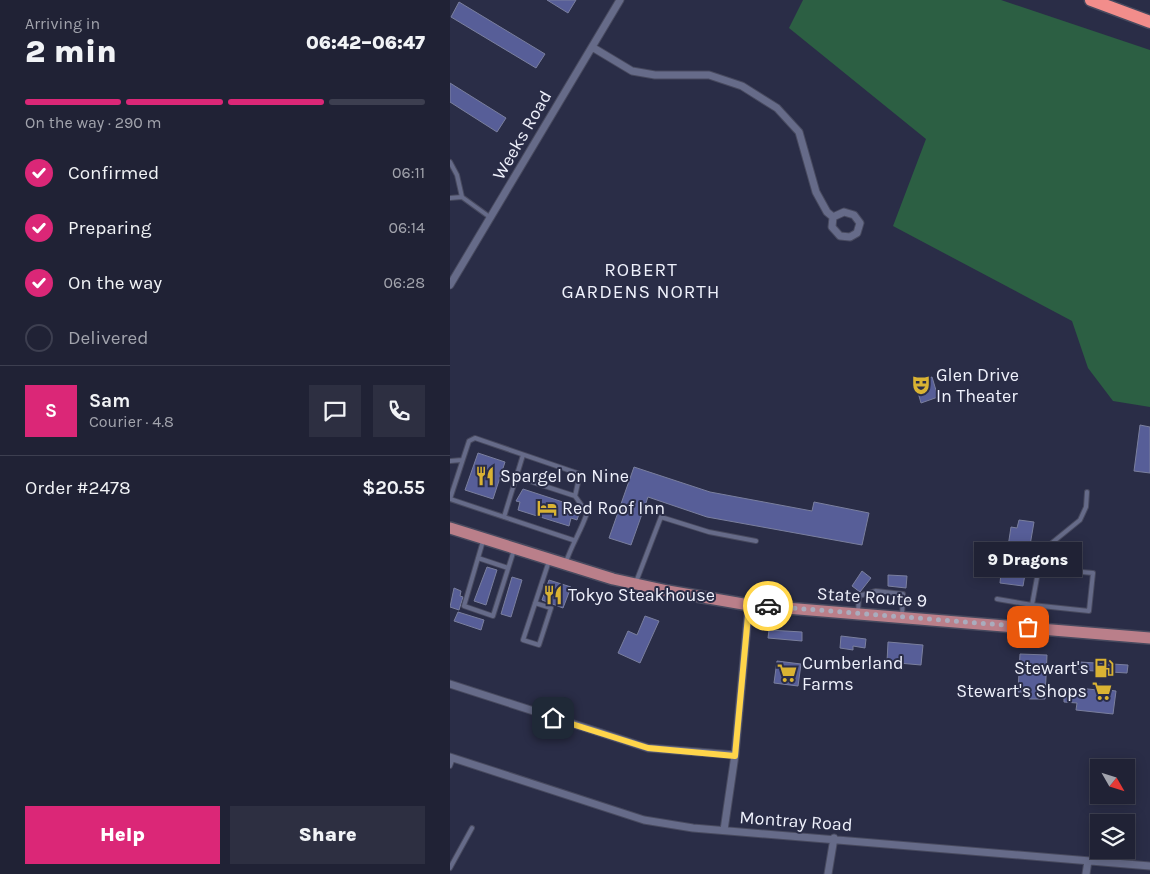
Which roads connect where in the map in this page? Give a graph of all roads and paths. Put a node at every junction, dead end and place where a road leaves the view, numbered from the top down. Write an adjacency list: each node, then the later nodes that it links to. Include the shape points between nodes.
1 (620, 0): 4 (street, Weeks Road)
2 (1091, 0): 3 (highway)
3 (1150, 22)
4 (592, 47): 8 (street, via 632,71 655,75 709,75 742,86 777,108 799,132 816,192); 9 (street, Weeks Road)
5 (450, 162): 6 (lane)
6 (462, 197): 7 (lane); 9 (lane)
7 (450, 198)
8 (833, 217)
9 (491, 218): 10 (street, Weeks Road)
10 (450, 285)
11 (524, 455): 12 (lane, via 475,438 469,441); 14 (lane); 16 (lane, via 580,474)
12 (462, 460): 13 (lane); 17 (lane, via 450,499)
13 (450, 461)
14 (517, 477): 16 (lane); 17 (lane)
15 (1087, 492): 27 (lane, via 1086,507 1080,520 1048,546)
16 (576, 496): 20 (lane, via 587,513 580,534)
17 (504, 517): 20 (lane)
18 (450, 528): 19 (main road, State Route 9)
19 (484, 539): 22 (main road, State Route 9); 23 (lane)
20 (573, 540): 25 (lane)
21 (756, 541): 28 (lane, via 709,532 661,517)
22 (515, 549): 24 (main road, State Route 9); 26 (lane)
23 (478, 558): 26 (lane); 26 (lane, via 464,606 493,616)
24 (550, 560): 25 (main road, State Route 9); 30 (lane)
25 (565, 564): 28 (main road, State Route 9)
26 (508, 568)
27 (1039, 568): 32 (lane); 32 (lane, via 1093,573 1090,611)
28 (635, 584): 31 (main road, State Route 9)
29 (997, 599): 32 (lane)
30 (535, 603): 30 (lane, via 523,640 539,645 551,608)
31 (749, 605): 33 (main road, State Route 9); 38 (street)
32 (1032, 605): 35 (lane)
33 (858, 613): 34 (main road, State Route 9); 34 (lane, via 859,596 876,591 903,594)
34 (902, 616): 35 (main road, State Route 9)
35 (1028, 627): 36 (main road, State Route 9)
36 (1150, 638)
37 (450, 684): 38 (street, via 648,748)
38 (735, 756): 41 (street)
39 (451, 760): 41 (street, Montray Road, via 644,820)
40 (472, 828): 45 (lane)
41 (724, 830): 42 (street, Montray Road)
42 (834, 838): 43 (street, Montray Road); 46 (street)
43 (1088, 861): 44 (street, Montray Road); 47 (street)
44 (1150, 866)
45 (450, 868)
46 (828, 874)
47 (1086, 874)

